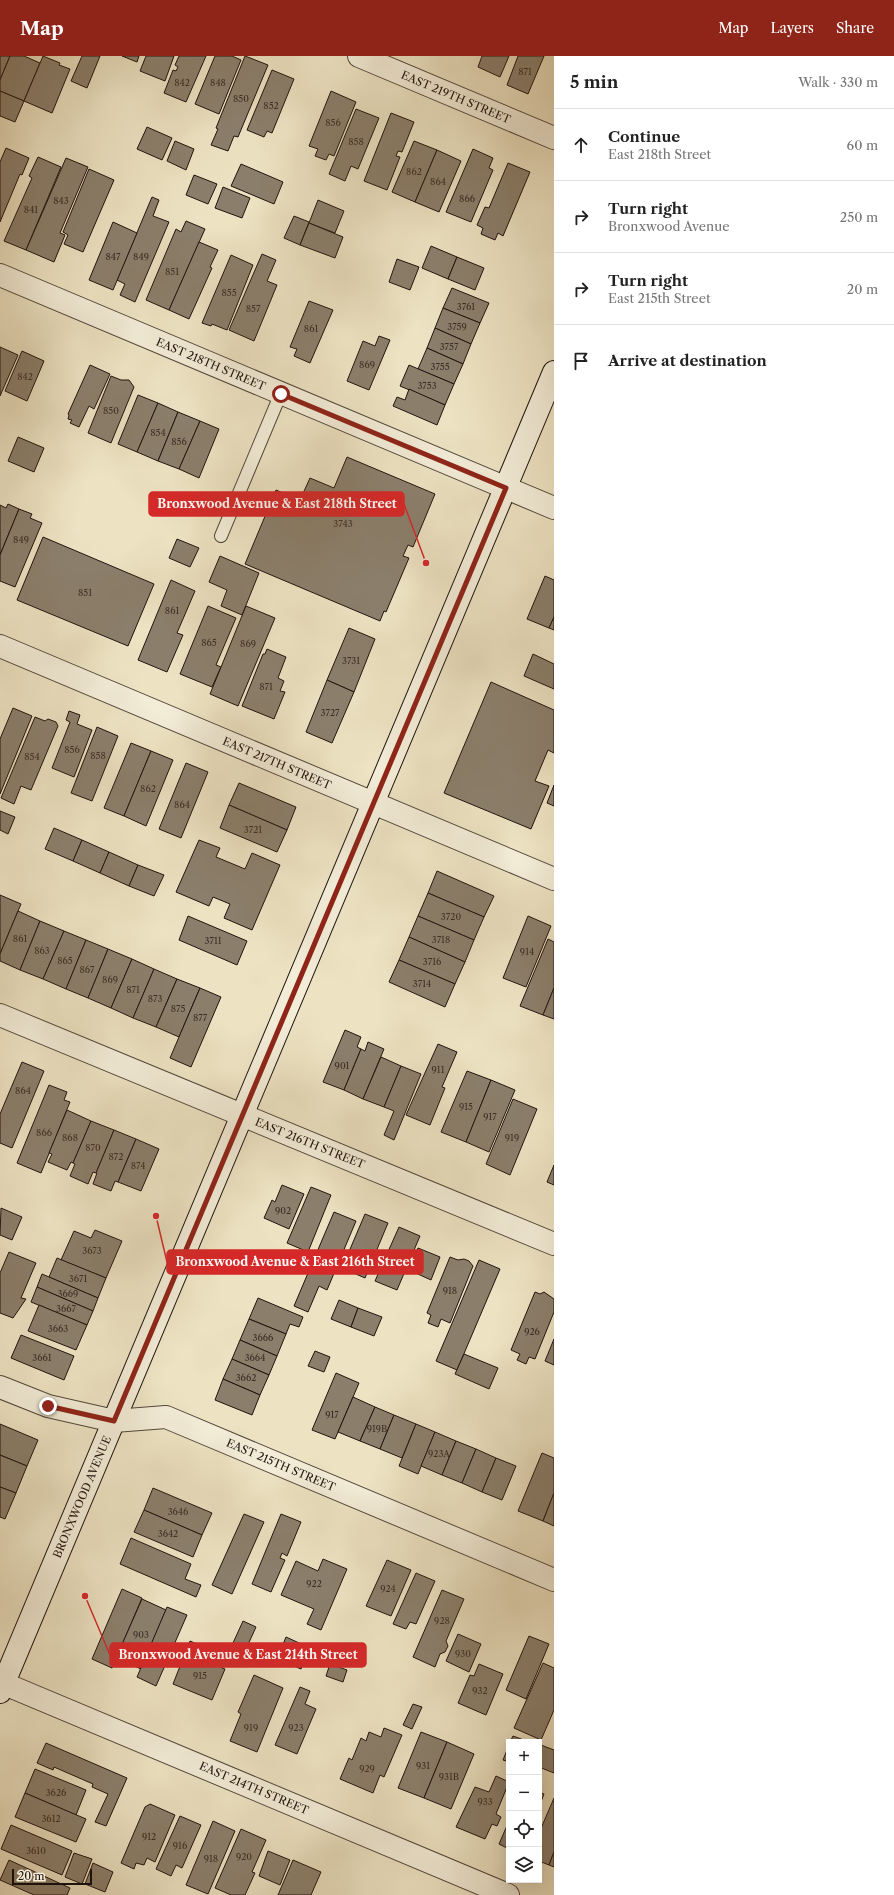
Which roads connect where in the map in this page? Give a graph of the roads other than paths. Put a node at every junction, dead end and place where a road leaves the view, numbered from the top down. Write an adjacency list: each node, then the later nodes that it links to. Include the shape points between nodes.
1 (359, 56): 2 (street, EAST 219TH STREET)
2 (554, 138)
3 (0, 275): 5 (street, EAST 218TH STREET)
4 (554, 372): 6 (street, BRONXWOOD AVENUE)
5 (281, 394): 6 (street, EAST 218TH STREET); 8 (lane)
6 (506, 488): 7 (street, EAST 218TH STREET); 10 (street, BRONXWOOD AVENUE)
7 (554, 508)
8 (221, 536)
9 (0, 646): 10 (street, EAST 217TH STREET)
10 (373, 803): 11 (street, EAST 217TH STREET); 13 (street, BRONXWOOD AVENUE)
11 (554, 879)
12 (0, 1015): 13 (street, EAST 216TH STREET)
13 (242, 1115): 14 (street, EAST 216TH STREET); 16 (street, BRONXWOOD AVENUE)
14 (554, 1244)
15 (0, 1387): 16 (street, EAST 215TH STREET, via 48,1406)
16 (114, 1421): 17 (street, EAST 215TH STREET, via 166,1416); 18 (street, BRONXWOOD AVENUE)
17 (554, 1580)
18 (1, 1686): 19 (street, EAST 214TH STREET)
19 (508, 1895)

